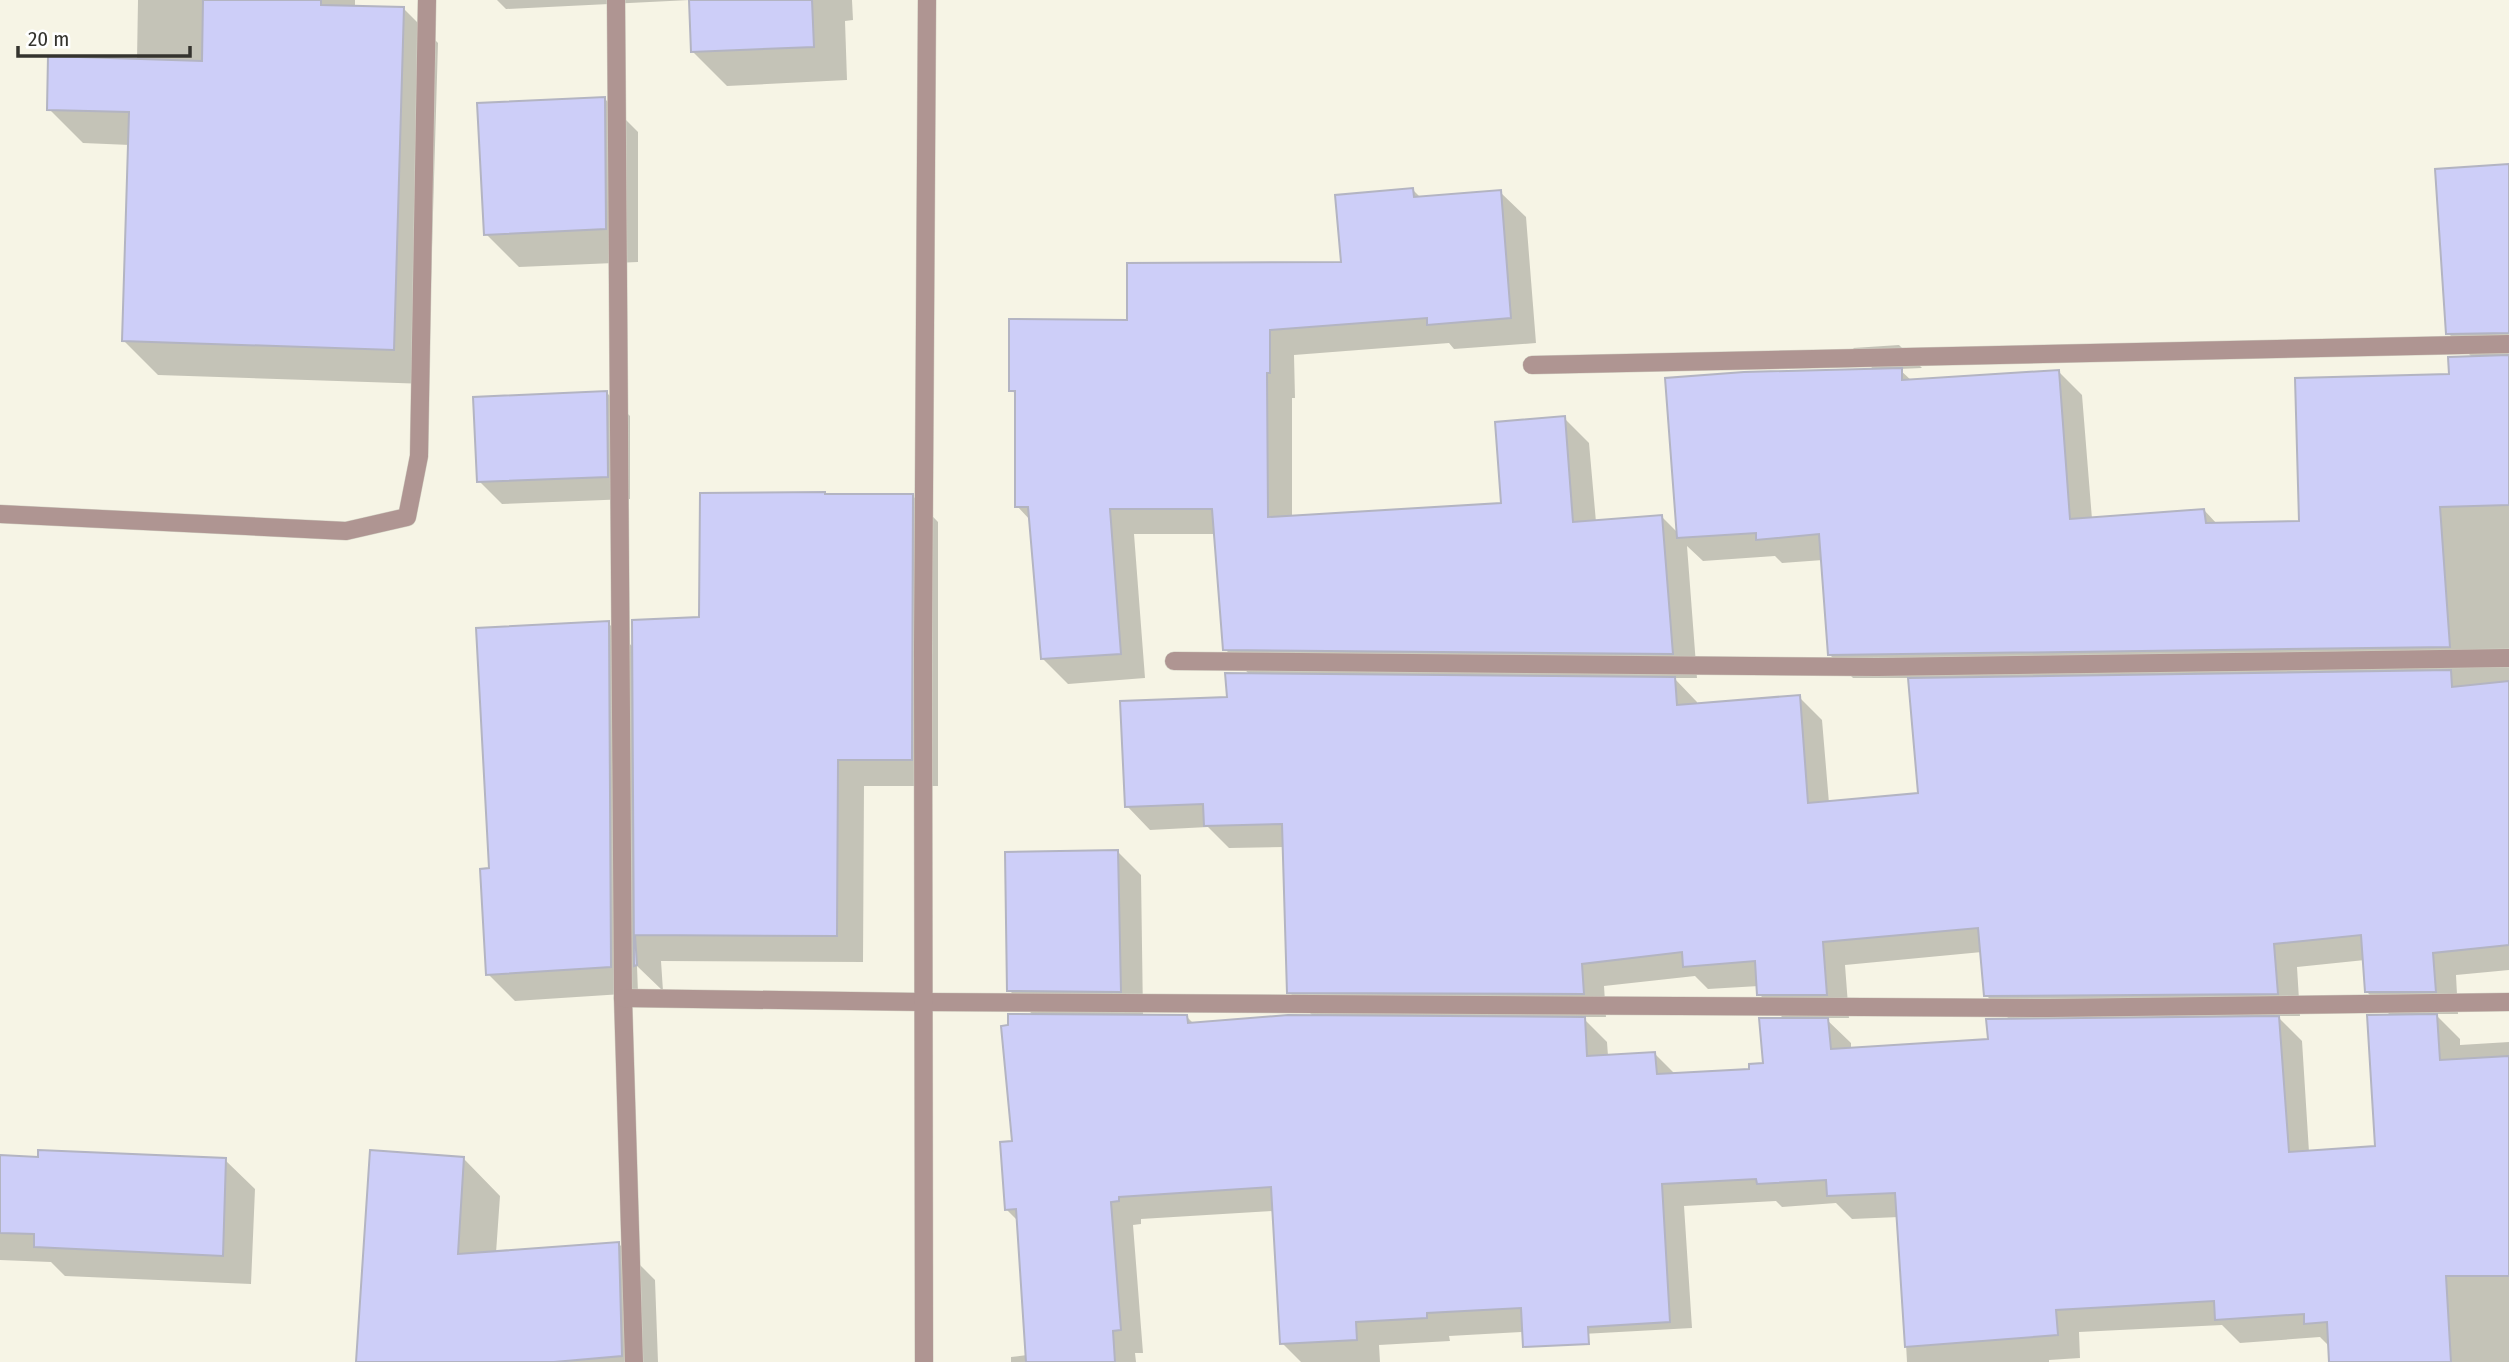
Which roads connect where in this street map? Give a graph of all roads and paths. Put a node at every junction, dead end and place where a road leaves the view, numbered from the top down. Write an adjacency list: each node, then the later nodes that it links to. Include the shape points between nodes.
1 (427, 0): 6 (street, via 419,456 407,517 346,531)
2 (616, 0): 9 (street)
3 (927, 0): 10 (street)
4 (2509, 344): 5 (street)
5 (1532, 365)
6 (0, 514)
7 (2509, 658): 8 (street, via 1877,667)
8 (1174, 661)
9 (623, 998): 10 (street); 12 (street)
10 (922, 1002): 11 (street, via 2049,1009); 13 (street)
11 (2509, 1002)
12 (634, 1362)
13 (924, 1362)

